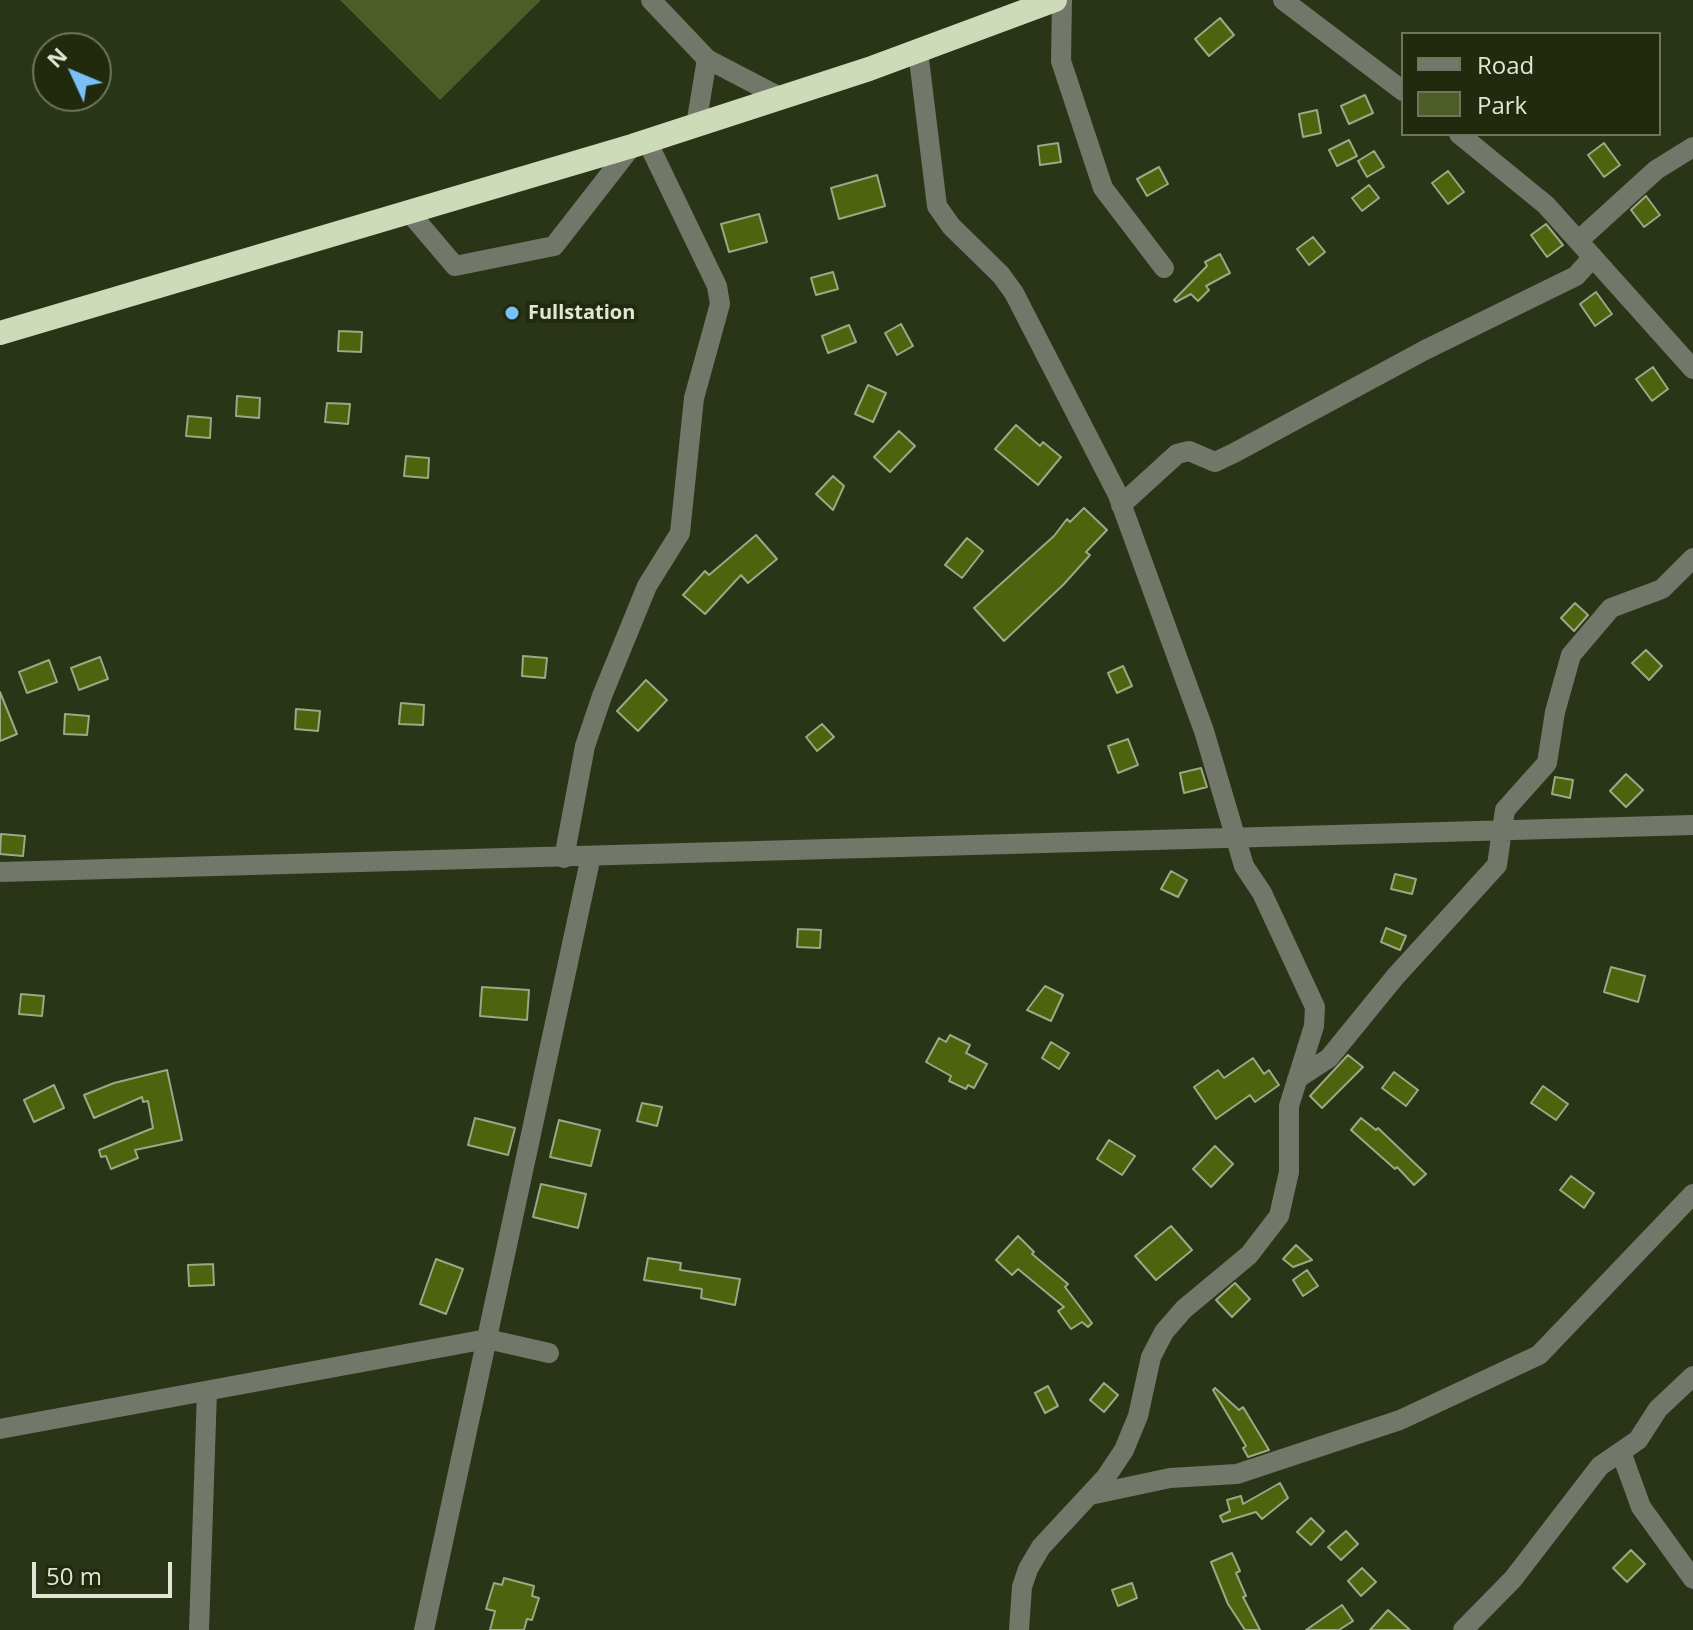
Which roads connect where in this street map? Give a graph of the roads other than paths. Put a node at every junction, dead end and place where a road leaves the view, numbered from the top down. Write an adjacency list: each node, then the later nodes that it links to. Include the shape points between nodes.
1 (651, 0): 6 (street)
2 (1055, 0): 5 (highway)
3 (1062, 0): 16 (street, via 1061,61 1103,188)
4 (1283, 0): 7 (street)
5 (918, 51): 8 (highway); 19 (street, via 937,206 1014,293)
6 (707, 59): 8 (street); 9 (street)
7 (1401, 89)
8 (780, 97): 9 (highway)
9 (696, 125): 11 (highway)
10 (1461, 136): 14 (street, via 1546,205)
11 (640, 143): 13 (highway); 13 (street, via 554,246 455,266); 25 (street, via 717,286 720,304 694,398 680,533 647,586 602,696 585,746)
12 (1693, 147): 14 (street, via 1656,170)
13 (409, 212): 17 (highway)
14 (1578, 241): 15 (street)
15 (1593, 257): 18 (street); 19 (street, via 1576,276 1215,462 1189,451 1177,454)
16 (1164, 268)
17 (0, 333)
18 (1693, 369)
19 (1121, 505): 23 (street, via 1204,731)
20 (1693, 558): 22 (street, via 1662,589 1611,608 1571,655 1547,763 1508,804)
21 (1693, 825): 22 (street)
22 (1501, 832): 23 (street); 27 (street, via 1497,865 1329,1058)
23 (1235, 841): 24 (street); 27 (street, via 1315,1007)
24 (591, 856): 25 (street); 29 (street)
25 (564, 858): 26 (street)
26 (0, 872)
27 (1297, 1079): 35 (street, via 1289,1106 1289,1172 1279,1216 1249,1255 1164,1332 1151,1357 1124,1450)
28 (1693, 1194): 35 (street, via 1539,1355 1400,1420 1237,1474 1170,1478)
29 (487, 1339): 30 (street); 32 (street); 38 (street)
30 (549, 1353)
31 (1693, 1376): 34 (street, via 1658,1409 1638,1440)
32 (207, 1391): 33 (street); 37 (street)
33 (0, 1429)
34 (1621, 1452): 36 (street, via 1641,1507); 40 (street, via 1600,1466 1513,1579)
35 (1090, 1495): 39 (street, via 1041,1547 1028,1569)
36 (1693, 1579)
37 (199, 1630)
38 (424, 1630)
39 (1019, 1630)
40 (1463, 1630)

